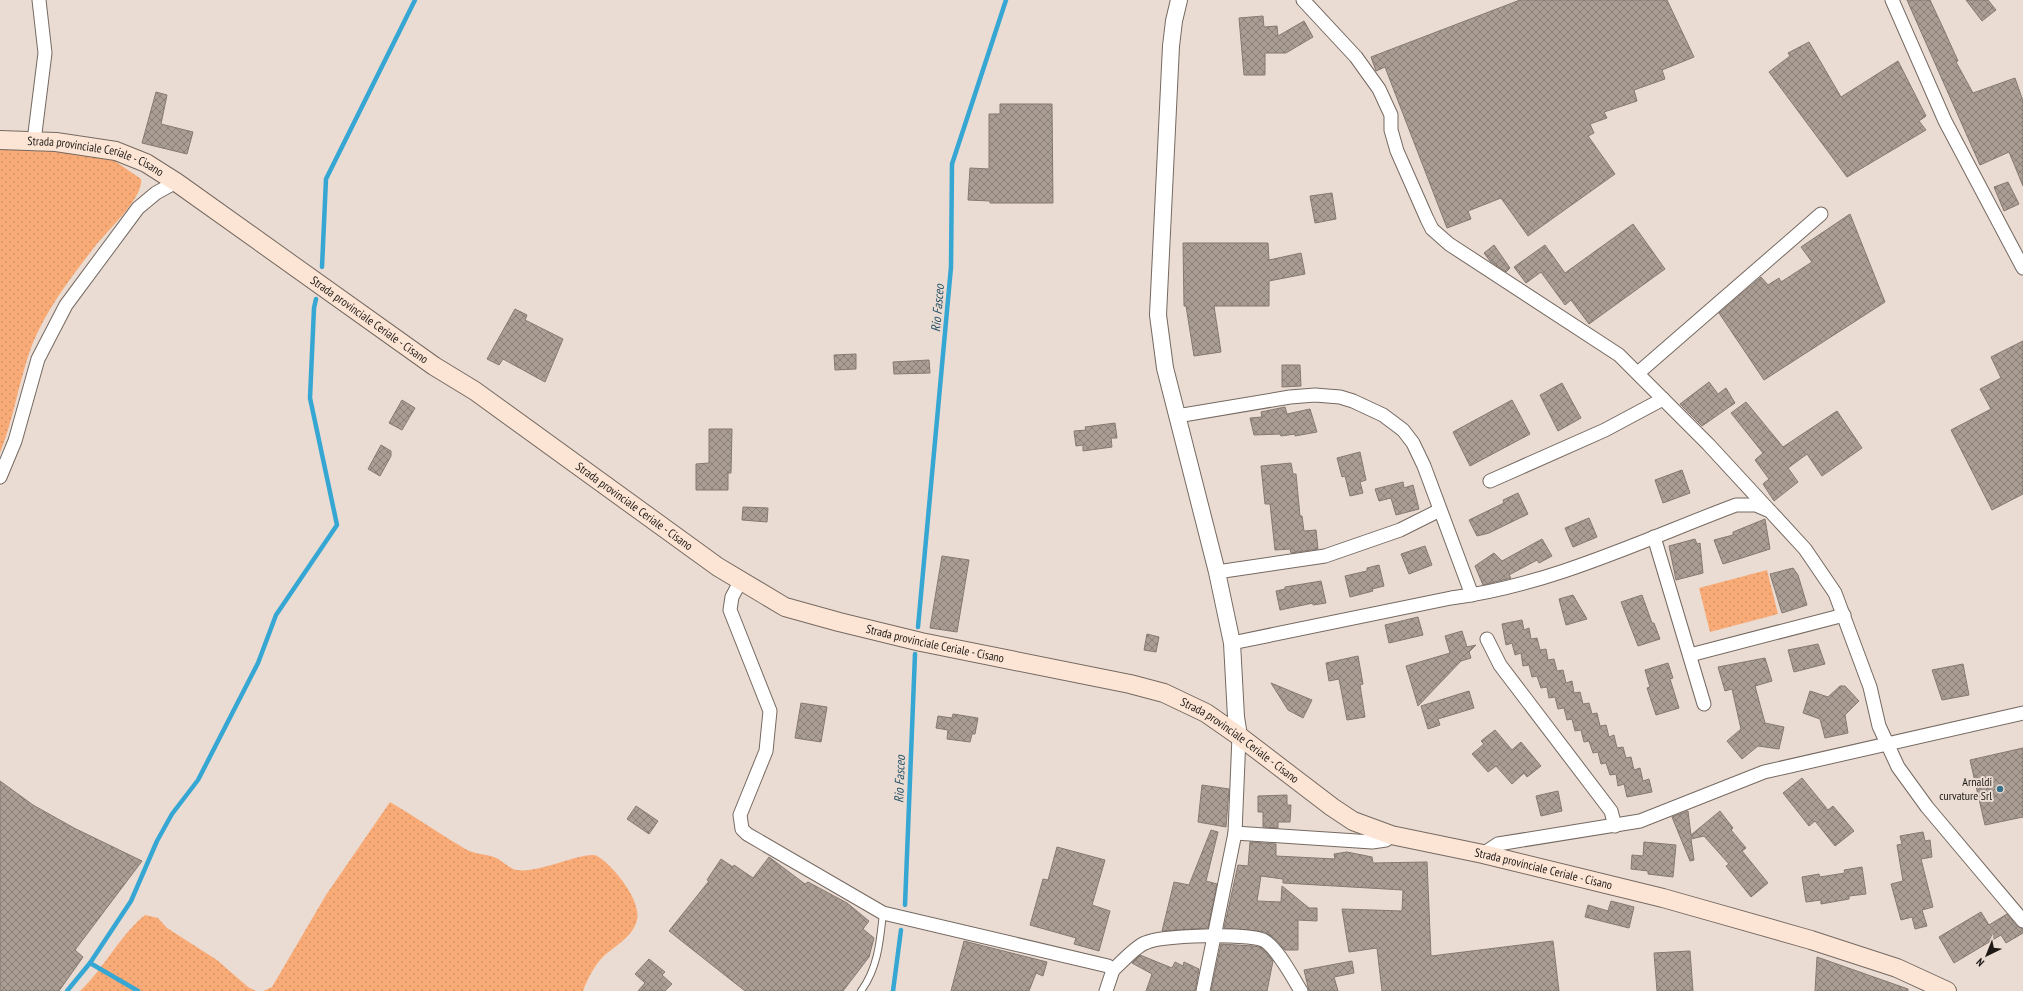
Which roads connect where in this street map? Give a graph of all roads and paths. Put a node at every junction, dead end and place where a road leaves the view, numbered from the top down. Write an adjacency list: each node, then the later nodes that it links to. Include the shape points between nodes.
1 (39, 0): 6 (street, via 46,53)
2 (1179, 0): 12 (street, via 1171,46 1158,315 1165,368)
3 (1303, 0): 10 (street, via 1356,57 1380,89 1391,115 1391,130 1397,151 1432,229 1449,244 1619,355)
4 (1892, 0): 9 (street, via 1945,120)
5 (0, 140): 6 (main road, Strada provinciale Ceriale - Cisano)
6 (34, 141): 7 (main road, Strada provinciale Ceriale - Cisano, via 116,150 146,163)
7 (176, 182): 13 (street, via 156,193 138,208 66,304 38,359 15,441); 19 (main road, Strada provinciale Ceriale - Cisano, via 434,366 475,391)
8 (1821, 214): 10 (street)
9 (2023, 268)
10 (1638, 373): 11 (street)
11 (1663, 399): 14 (street, via 1605,430); 16 (street)
12 (1177, 416): 15 (street, via 1290,397 1315,395 1353,401 1383,415 1403,430 1413,443 1424,466); 18 (street)
13 (0, 477)
14 (1490, 481)
15 (1440, 510): 18 (street, via 1400,530 1325,556); 20 (street)
16 (1770, 511): 17 (street, via 1756,505 1736,505); 21 (street, via 1805,549 1835,593)
17 (1654, 536): 20 (street, via 1563,571); 24 (street)
18 (1217, 572): 23 (street)
19 (740, 582): 27 (main road, Strada provinciale Ceriale - Cisano, via 785,607 839,622 921,642 1164,693 1200,710); 33 (street, via 732,597 730,610 770,711 766,751 740,815 742,829 752,838)
20 (1472, 595): 23 (street)
21 (1844, 615): 24 (street); 28 (street, via 1870,687 1879,726)
22 (1487, 639): 29 (street, via 1500,665 1612,811)
23 (1232, 643): 27 (street)
24 (1690, 655): 25 (street)
25 (1704, 704)
26 (2023, 713): 28 (street)
27 (1239, 736): 30 (street); 31 (main road, Strada provinciale Ceriale - Cisano, via 1332,808 1353,821)
28 (1888, 745): 29 (street, via 1764,772 1640,821); 34 (street, via 1898,767 1927,807)
29 (1615, 826): 32 (street, via 1498,844)
30 (1235, 833): 31 (street, via 1372,842 1386,840); 35 (street)
31 (1391, 836): 32 (main road, Strada provinciale Ceriale - Cisano)
32 (1483, 854): 41 (main road, Strada provinciale Ceriale - Cisano, via 1664,898 1810,940 1897,968)
33 (884, 913): 36 (street, via 1108,966); 37 (lane, via 879,955)
34 (2023, 921)
35 (1214, 936): 36 (street, via 1183,935 1146,942); 39 (street); 40 (street, via 1264,940 1282,959)
36 (1113, 970): 38 (street)
37 (861, 991)
38 (1106, 991)
39 (1203, 991)
40 (1301, 991)
41 (1947, 991)

